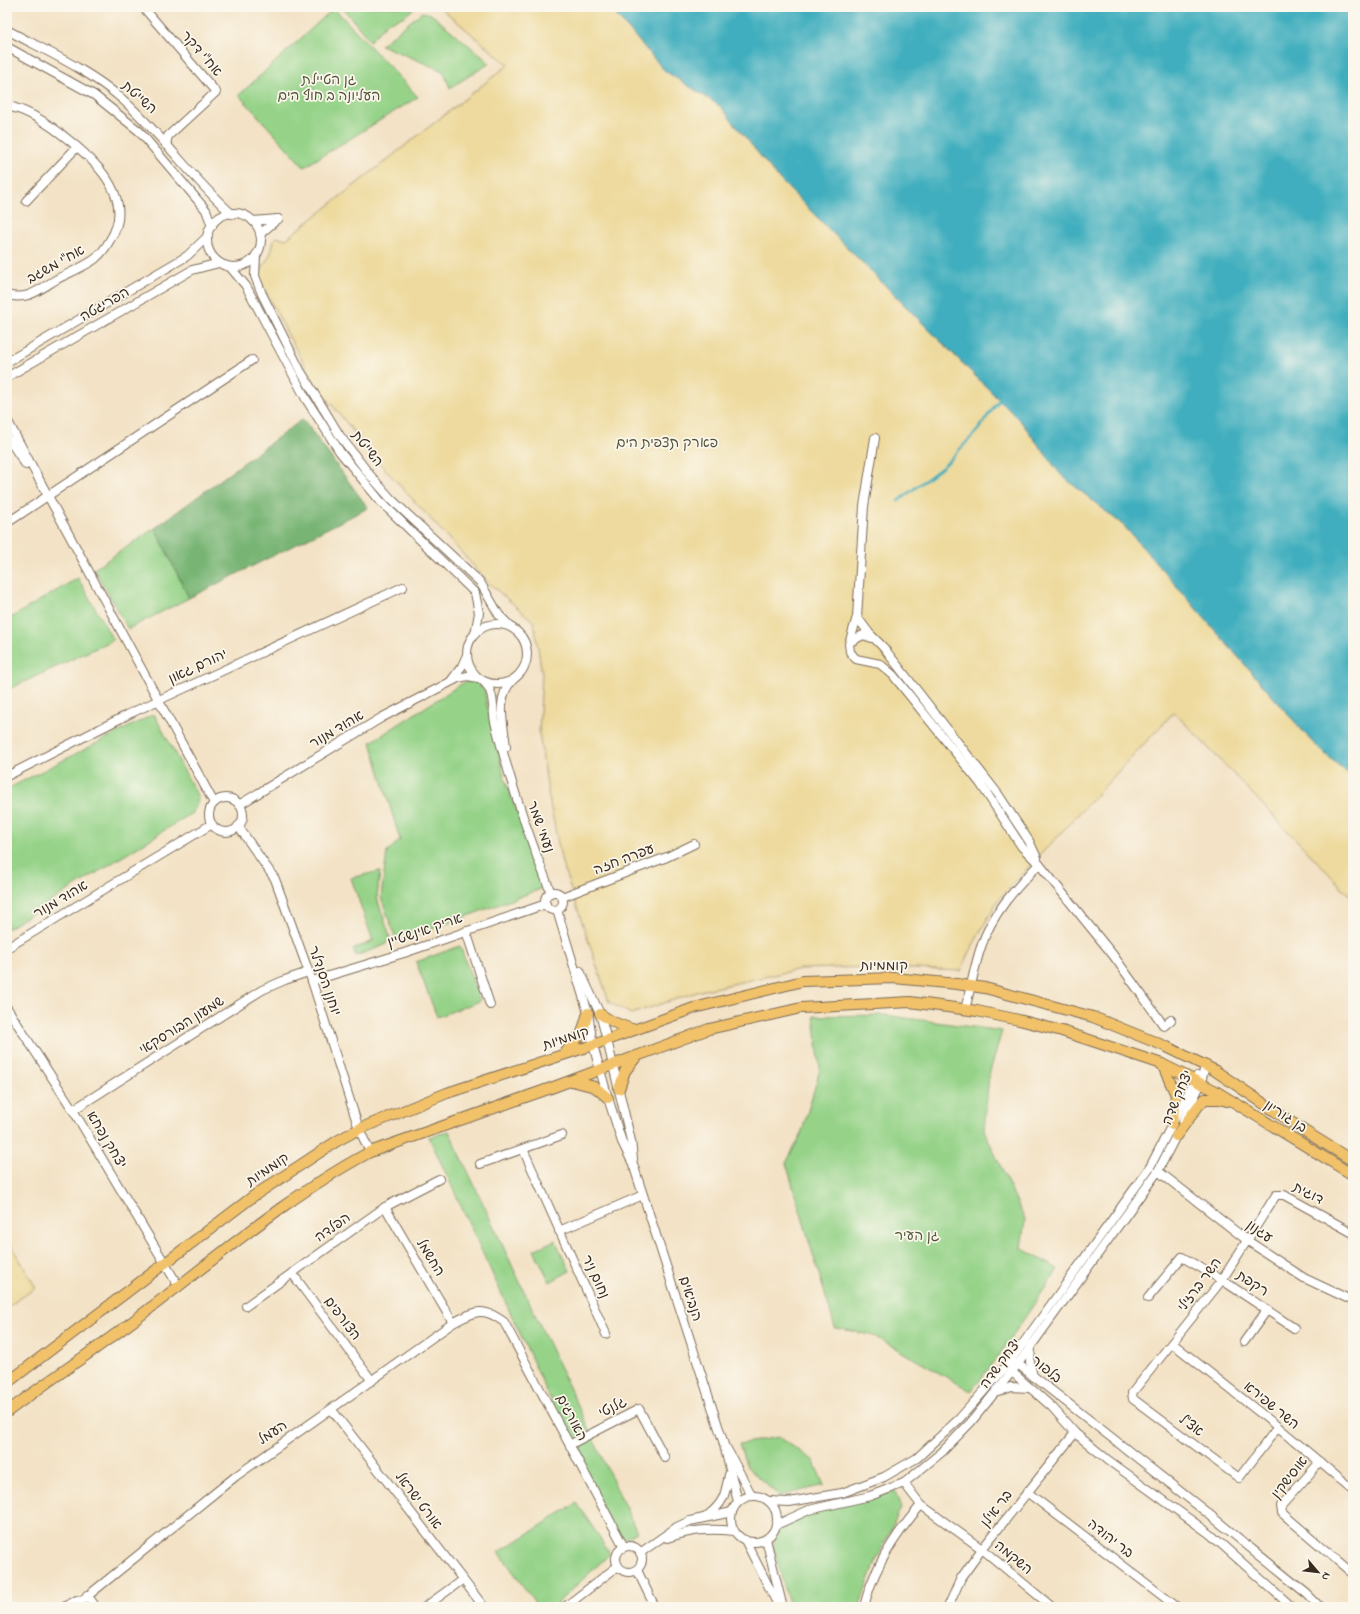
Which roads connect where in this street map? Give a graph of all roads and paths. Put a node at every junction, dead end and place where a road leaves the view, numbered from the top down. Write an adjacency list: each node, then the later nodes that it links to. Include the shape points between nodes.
1 (143, 7): 6 (street, אח"י דקר, via 216,92)
2 (7, 30): 5 (street, השייטת, via 102,83)
3 (7, 47): 12 (street, השייטת, via 88,92 139,131 206,210)
4 (7, 106): 8 (street, אח"י משגב, via 34,116)
5 (154, 129): 6 (street); 7 (street, השייטת)
6 (172, 132): 7 (street)
7 (166, 145): 10 (street, השייטת)
8 (77, 146): 9 (street); 18 (street, אח"י משגב, via 105,174 115,192 120,213 115,232 95,259 25,297)
9 (26, 201)
10 (232, 214): 11 (street, via 240,214); 12 (street, via 224,216)
11 (252, 221): 13 (street); 13 (street, via 278,219)
12 (212, 226): 14 (street)
13 (260, 234): 15 (street, via 260,249)
14 (208, 236): 16 (street, via 209,251); 20 (street, הפריגטה, via 187,256)
15 (256, 256): 17 (street, via 242,266); 29 (street, השייטת, via 255,276 262,294 300,370 340,436 391,499 480,582 499,614)
16 (219, 263): 17 (street); 21 (street, הפריגטה, via 192,270)
17 (230, 267): 30 (street, השייטת, via 236,271 246,286 306,400 340,452 381,502 475,593 479,613)
18 (7, 295)
19 (252, 360): 25 (street)
20 (7, 362)
21 (7, 377)
22 (7, 420): 25 (street)
23 (7, 437): 25 (street)
24 (875, 438): 28 (street, via 864,506)
25 (48, 496): 26 (street); 37 (street)
26 (7, 523)
27 (403, 587): 37 (street, יהורם גאון)
28 (857, 617): 31 (street); 32 (street)
29 (510, 626): 30 (street, via 493,624 485,626); 34 (street, via 522,636 527,654 522,672)
30 (475, 634): 33 (street, via 468,646)
31 (875, 639): 32 (street, via 863,635); 45 (street, via 998,794 1029,841)
32 (850, 642): 45 (street, via 850,652 856,659 880,664 892,675 980,783 1022,847)
33 (467, 654): 35 (street, via 468,663); 36 (street, אהוד מנור, via 462,666)
34 (515, 678): 35 (street, via 500,684); 38 (street, נעמי שמר, via 506,689 502,700)
35 (481, 680): 36 (street, אהוד מנור, via 468,676); 38 (street, נעמי שמר, via 491,690 494,717)
36 (450, 681): 41 (street, אהוד מנור, via 381,718)
37 (158, 700): 39 (street, יהורם גאון); 40 (street)
38 (507, 769): 46 (street, נעמי שמר, via 526,830)
39 (7, 776)
40 (214, 803): 41 (street, via 225,798); 42 (street, via 209,813)
41 (239, 805): 43 (street, via 242,816)
42 (212, 824): 43 (street, via 226,832); 52 (street, אהוד מנור)
43 (238, 826): 53 (street, יוחנן הסנדלר, via 275,879)
44 (694, 844): 47 (street, עפרה חזה)
45 (1040, 864): 55 (street, via 1010,894 994,918 981,946); 61 (street, via 1113,955 1164,1026)
46 (551, 893): 47 (street, via 557,893); 48 (street, via 546,897)
47 (562, 898): 49 (street, via 561,906)
48 (546, 904): 49 (street, via 549,909); 50 (street, אריק אינשטיין)
49 (557, 910): 51 (street)
50 (466, 931): 54 (street, אריק אינשטיין); 56 (street)
51 (568, 947): 59 (street); 60 (street)
52 (7, 948)
53 (308, 972): 54 (street, יוחנן הסנדלר); 75 (street, שמעון הבורסקאי, via 262,990)
54 (312, 981): 78 (street, יוחנן הסנדלר)
55 (972, 986): 58 (street); 62 (main road, קוממיות, via 894,978 803,981 694,1008); 69 (main road, קוממיות, via 1093,1017)
56 (490, 1005)
57 (7, 1008): 75 (street, יצחק נפחא)
58 (965, 1009): 66 (main road, via 910,1002 801,1008 708,1029); 68 (main road, via 1062,1031)
59 (588, 1013): 64 (street); 65 (main road, via 582,1033)
60 (600, 1014): 62 (main road); 63 (street)
61 (1171, 1020)
62 (634, 1030): 63 (main road, קוממיות)
63 (607, 1040): 64 (main road, קוממיות); 67 (street, הנביאים)
64 (594, 1045): 65 (main road, קוממיות); 70 (street)
65 (564, 1054): 78 (main road, קוממיות, via 447,1093)
66 (637, 1056): 67 (main road); 73 (main road, via 625,1071)
67 (614, 1064): 70 (main road); 73 (street, הנביאים)
68 (1162, 1064): 72 (main road); 77 (main road, via 1176,1095)
69 (1205, 1065): 72 (street, יצחק שדה); 83 (main road, בן גוריון)
70 (601, 1069): 71 (main road); 74 (street, הנביאים)
71 (570, 1081): 74 (main road, via 595,1087); 82 (main road)
72 (1198, 1082): 76 (main road, בן גוריון); 77 (street, יצחק שדה); 80 (street, יצחק שדה)
73 (620, 1089): 85 (street, הנביאים)
74 (608, 1098): 85 (street, הנביאים, via 622,1142)
75 (73, 1110): 94 (street, יצחק נפחא)
76 (1252, 1112): 80 (main road, via 1220,1099 1205,1099); 87 (main road, בן גוריון)
77 (1172, 1124): 109 (street, יצחק שדה, via 1150,1167)
78 (359, 1129): 82 (street, יוחנן הסנדלר); 94 (main road, קוממיות, via 255,1195)
79 (562, 1135): 81 (street)
80 (1176, 1136): 86 (street, יצחק שדה)
81 (522, 1149): 84 (street); 91 (street, נחום ניר)
82 (370, 1152): 97 (main road, via 285,1206)
83 (1353, 1161)
84 (480, 1164)
85 (633, 1164): 89 (street, הנביאים)
86 (1158, 1171): 93 (street, עגנון); 108 (street, יצחק שדה)
87 (1353, 1175)
88 (439, 1179): 90 (street, הפלדה)
89 (643, 1195): 91 (street); 121 (street, הנביאים)
90 (385, 1207): 95 (street, הפלדה); 103 (street, החשמל)
91 (559, 1231): 105 (street, נחום ניר)
92 (1353, 1233): 93 (street, דוגית, via 1284,1195 1276,1195)
93 (1248, 1241): 96 (street, השר ברזילי); 99 (street, עגנון, via 1304,1278)
94 (164, 1264): 97 (street, יצחק נפחא); 114 (main road, קוממיות)
95 (292, 1273): 100 (street, הפלדה); 113 (street, הצורפים)
96 (1222, 1280): 98 (street, רקפת, via 1182,1257); 101 (street, רקפת); 107 (street, השר ברזילי)
97 (179, 1287): 118 (main road)
98 (1148, 1298)
99 (1353, 1301)
100 (246, 1306)
101 (1267, 1310): 104 (street, רקפת); 106 (street, רקפת)
102 (485, 1311): 103 (street, העמל, via 472,1312); 122 (street, האורגים, via 504,1322)
103 (453, 1323): 113 (street, העמל)
104 (1294, 1328)
105 (606, 1334)
106 (1244, 1342)
107 (1172, 1343): 119 (street, השר שפירא); 119 (street, אצ"ל, via 1132,1393 1133,1399 1239,1478)
108 (1031, 1346): 110 (street, יצחק שדה); 112 (street, via 1030,1362)
109 (1009, 1363): 110 (street, בלפור); 111 (street, בלפור); 130 (street, יצחק שדה, via 959,1420 917,1458 890,1474 842,1494 789,1502)
110 (1018, 1364): 111 (street, יצחק שדה); 112 (street, בלפור)
111 (1012, 1372): 115 (street, בלפור); 116 (street, יצחק שדה)
112 (1034, 1377): 161 (street, בלפור, via 1210,1515)
113 (372, 1381): 117 (street, העמל)
114 (7, 1383)
115 (1029, 1388): 116 (street, via 1011,1387); 120 (street, בלפור, via 1052,1407)
116 (995, 1393): 126 (street, יצחק שדה, via 942,1452)
117 (332, 1410): 146 (street, אורט ישראל); 147 (street, העמל, via 236,1476)
118 (7, 1412)
119 (1278, 1427): 124 (street, השר שפירא)
120 (1075, 1433): 128 (street, בר אילן); 160 (street, בלפור, via 1117,1467 1210,1534)
121 (723, 1441): 125 (street, הנביאים); 129 (street, הנביאים)
122 (571, 1444): 123 (street, גלנטי, via 639,1409); 140 (street, האורגים)
123 (665, 1458)
124 (1320, 1462): 127 (street, השר שפירא); 145 (street, אוסישקין, via 1281,1506 1282,1513)
125 (730, 1472): 131 (street, הנביאים); 134 (street, via 724,1497 716,1509)
126 (904, 1482): 132 (street, השקמה); 135 (street, יצחק שדה, via 870,1496 809,1510)
127 (1353, 1490)
128 (1027, 1492): 141 (street, בר אילן); 159 (street, בר יהודה)
129 (752, 1496): 130 (street); 131 (street)
130 (769, 1501): 135 (street, via 776,1512)
131 (738, 1502): 133 (street)
132 (920, 1505): 141 (street, השקמה); 156 (street, via 900,1529 881,1560)
133 (732, 1512): 134 (street); 136 (street)
134 (705, 1517): 139 (street, via 677,1527)
135 (776, 1525): 137 (street)
136 (734, 1531): 138 (street); 139 (street, via 711,1528 696,1530)
137 (766, 1538): 138 (street, via 752,1542); 155 (street)
138 (745, 1540): 155 (street)
139 (660, 1541): 142 (street)
140 (624, 1547): 142 (street, via 632,1547); 143 (street, via 617,1555)
141 (982, 1549): 157 (street, בר אילן, via 961,1578); 158 (street, השקמה)
142 (640, 1553): 144 (street, via 642,1562)
143 (618, 1566): 144 (street, via 627,1572); 153 (street)
144 (637, 1570): 154 (street)
145 (1353, 1574)
146 (462, 1580): 151 (street); 152 (street, אורט ישראל)
147 (87, 1595): 148 (street, העמל); 149 (street, העמל); 150 (street)
148 (64, 1607)
149 (74, 1607)
150 (96, 1607)
151 (425, 1607)
152 (484, 1607)
153 (565, 1607)
154 (655, 1607)
155 (781, 1607)
156 (864, 1607)
157 (948, 1607)
158 (1052, 1607)
159 (1177, 1607)
160 (1292, 1607)
161 (1320, 1607)

